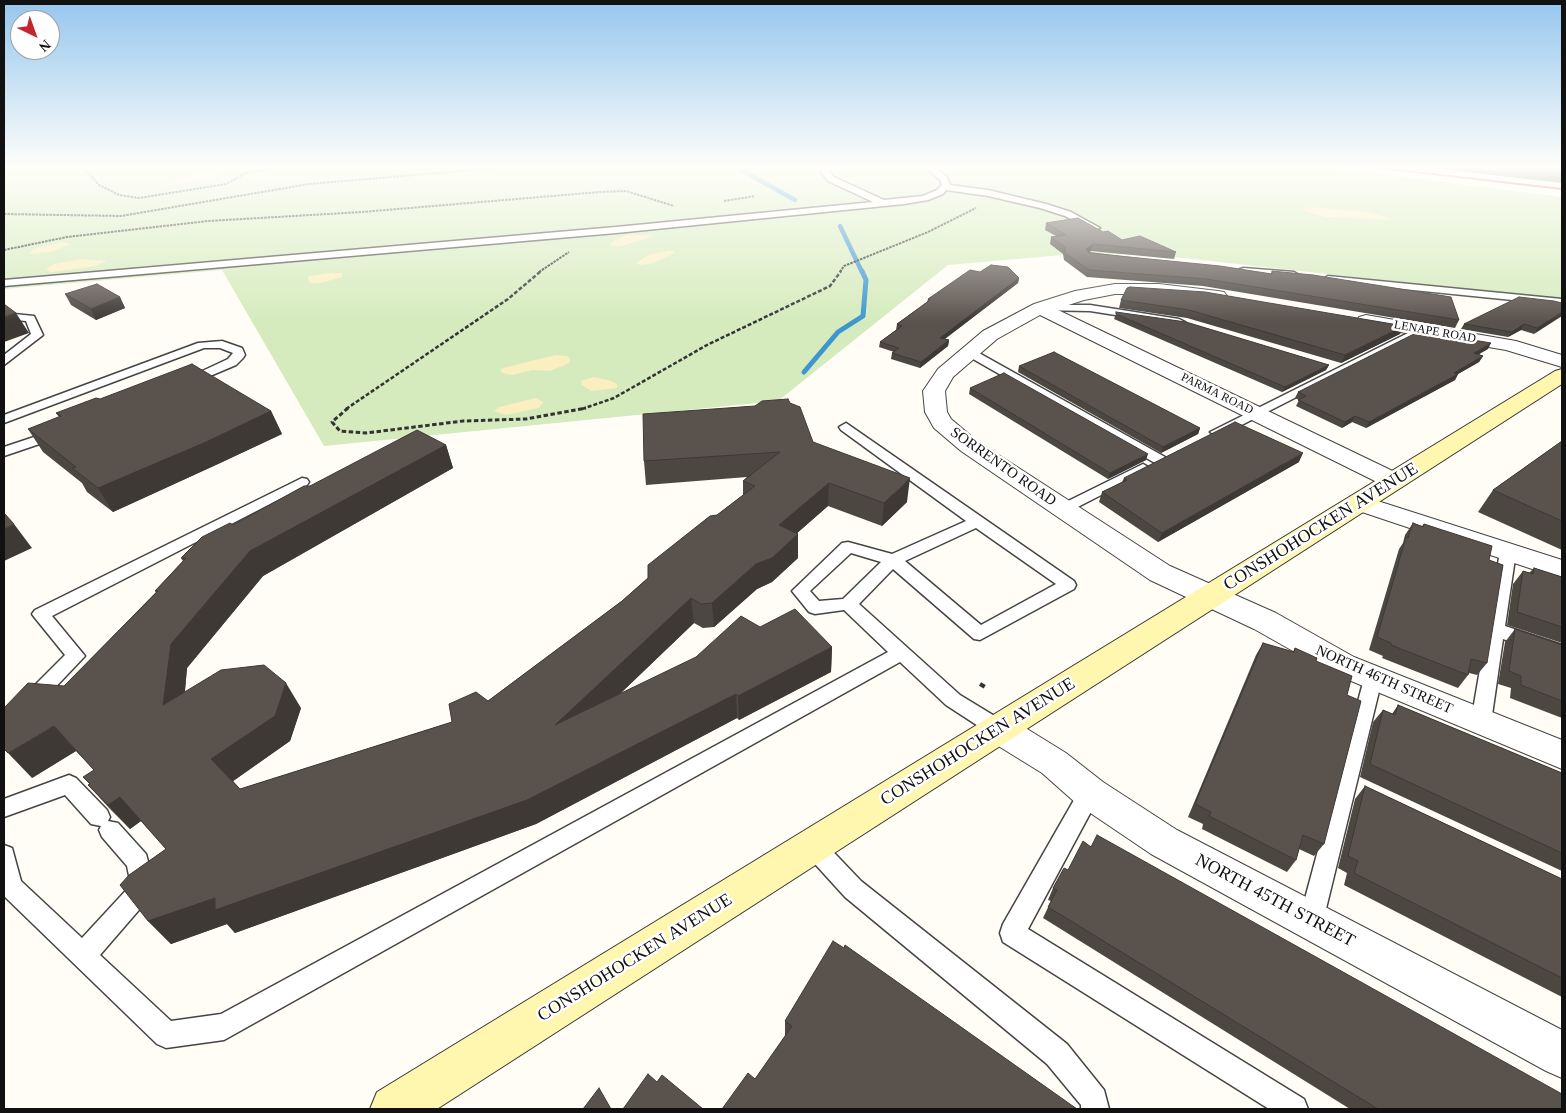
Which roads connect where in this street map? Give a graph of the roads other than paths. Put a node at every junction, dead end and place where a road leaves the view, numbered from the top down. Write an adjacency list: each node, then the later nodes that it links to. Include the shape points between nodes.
1 (733, 218): 5 (lane)
2 (1073, 218): 3 (lane)
3 (1104, 232)
4 (1229, 269): 7 (lane)
5 (4, 283)
6 (1238, 299): 8 (street, via 1174,290 1128,288 1091,292)
7 (1562, 302)
8 (1040, 308): 11 (lane, via 1090,308); 13 (street, SORRENTO ROAD, via 997,331); 20 (street, PARMA ROAD)
9 (4, 316): 14 (lane, via 30,318 37,335)
10 (1353, 319): 12 (street, LENAPE ROAD)
11 (1194, 326)
12 (1420, 330): 15 (street, LENAPE ROAD, via 1509,345); 17 (lane)
13 (970, 352): 29 (street, SORRENTO ROAD, via 945,373 934,391 936,412 942,423 969,446); 29 (lane, via 1164,458)
14 (4, 361)
15 (1562, 361)
16 (1323, 364): 17 (lane)
17 (1341, 369): 20 (lane)
18 (1562, 375): 26 (main road, CONSHOHOCKEN AVENUE)
19 (177, 385): 21 (lane, via 232,362 238,351 222,344 190,349)
20 (1255, 413): 24 (lane); 26 (street, PARMA ROAD)
21 (4, 419)
22 (846, 427): 30 (lane)
23 (63, 431): 25 (lane)
24 (1202, 439)
25 (4, 452)
26 (1394, 481): 28 (main road, CONSHOHOCKEN AVENUE)
27 (302, 482): 41 (lane, via 41,614 76,656)
28 (1359, 503): 31 (street); 34 (main road, CONSHOHOCKEN AVENUE)
29 (1063, 509): 34 (street, SORRENTO ROAD, via 1160,573)
30 (977, 522): 32 (lane); 32 (lane, via 1068,585 980,634)
31 (1508, 552): 33 (street); 36 (lane)
32 (893, 560): 35 (lane); 35 (lane, via 848,547 800,591 815,608)
33 (1562, 570)
34 (1210, 596): 39 (street, NORTH 46TH STREET, via 1250,613); 42 (main road, CONSHOHOCKEN AVENUE)
35 (848, 604): 38 (lane)
36 (1495, 629): 37 (lane); 40 (lane)
37 (1562, 652)
38 (902, 653): 42 (lane, via 953,700); 50 (lane, via 224,1027 166,1035)
39 (1373, 679): 40 (street, NORTH 46TH STREET); 49 (lane, via 1356,788)
40 (1481, 722): 43 (street, NORTH 46TH STREET)
41 (4, 728)
42 (999, 729): 44 (street, NORTH 45TH STREET, via 1054,763); 46 (main road, CONSHOHOCKEN AVENUE)
43 (1562, 755)
44 (1090, 793): 49 (street, NORTH 45TH STREET, via 1164,842); 54 (lane, via 1012,933)
45 (4, 808): 50 (lane, via 69,784 138,861 143,888)
46 (813, 846): 52 (main road, CONSHOHOCKEN AVENUE); 53 (lane, via 853,889 1057,1054 1094,1100)
47 (4, 854): 48 (lane)
48 (8, 890): 50 (lane)
49 (1311, 921): 51 (street, NORTH 45TH STREET)
50 (82, 955)
51 (1562, 1055)
52 (394, 1109)
53 (1095, 1109)
54 (1294, 1109)

